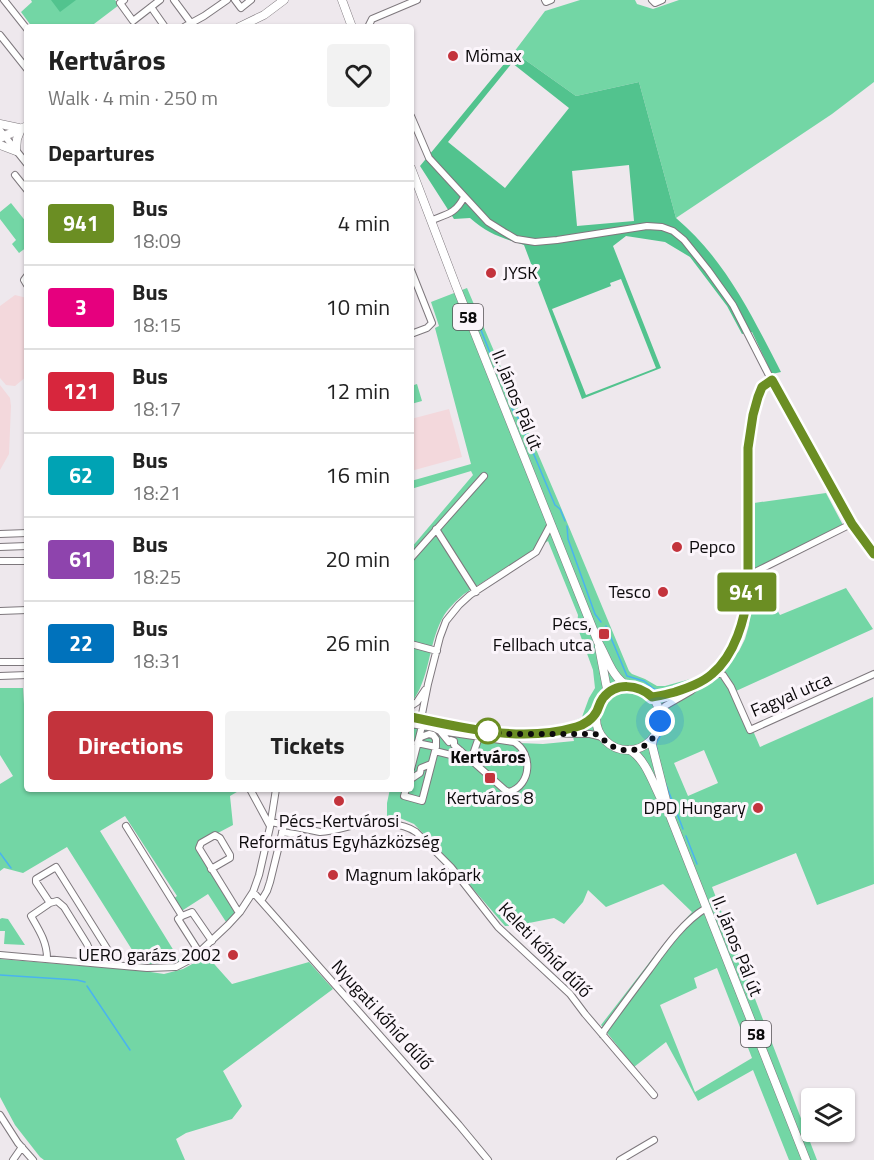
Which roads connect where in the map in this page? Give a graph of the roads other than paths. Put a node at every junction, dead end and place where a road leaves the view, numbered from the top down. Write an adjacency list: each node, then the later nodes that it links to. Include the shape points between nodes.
1 (4, 0): 23 (street)
2 (124, 0): 15 (street, via 120,3 133,21)
3 (160, 0): 15 (street)
4 (174, 0): 17 (street)
5 (227, 0): 17 (street)
6 (235, 0): 7 (street, via 241,8)
7 (251, 0)
8 (284, 0): 19 (main road)
9 (342, 0): 20 (main road)
10 (417, 0): 16 (street)
11 (545, 0): 12 (street)
12 (551, 0)
13 (652, 0): 14 (street)
14 (662, 0)
15 (151, 7): 18 (street)
16 (372, 19): 21 (street); 22 (street)
17 (191, 23)
18 (163, 24)
19 (245, 24)
20 (351, 24)
21 (370, 24)
22 (374, 24)
23 (24, 25)
24 (0, 35): 25 (street)
25 (24, 65)
26 (414, 123): 36 (street, via 429,158)
27 (0, 124): 28 (main road)
28 (24, 127): 29 (main road); 31 (main road)
29 (2, 135): 31 (street)
30 (0, 145): 31 (main road)
31 (16, 151): 32 (street)
32 (24, 160)
33 (15, 175): 35 (street)
34 (414, 175): 37 (main road, II. János Pál út / 58)
35 (24, 186)
36 (464, 197): 37 (street, via 452,213); 40 (street, via 488,222 526,242 638,226 673,231 733,306)
37 (432, 219): 42 (main road, II. János Pál út / 58)
38 (414, 278): 39 (street, via 431,320 430,325)
39 (414, 333)
40 (772, 380): 43 (street); 62 (street, via 762,387 758,397 748,448 746,606 737,637)
41 (484, 476): 44 (street)
42 (551, 524): 54 (street, via 536,552); 57 (main road, II. János Pál út / 58)
43 (852, 524): 49 (street); 53 (street)
44 (436, 529): 50 (street); 54 (street)
45 (24, 533): 46 (street)
46 (0, 534)
47 (24, 546): 48 (street)
48 (0, 547)
49 (874, 554)
50 (414, 555)
51 (0, 561): 52 (street)
52 (24, 561)
53 (757, 571)
54 (476, 592): 59 (street, via 446,621)
55 (24, 610): 56 (street)
56 (0, 611)
57 (598, 642): 68 (main road, 58, via 616,677); 69 (main road, 58)
58 (414, 645): 59 (street)
59 (437, 651): 67 (street)
60 (0, 662): 61 (street)
61 (24, 662)
62 (714, 672): 63 (street, Fagyal utca, via 723,675 731,687 752,733); 66 (street)
63 (874, 674)
64 (24, 675): 65 (street)
65 (0, 676)
66 (704, 680): 70 (street); 73 (street, via 665,706)
67 (428, 684): 71 (street); 75 (street)
68 (628, 686): 69 (main road); 70 (main road, 58)
69 (605, 696): 72 (main road)
70 (652, 697): 73 (main road)
71 (414, 703)
72 (597, 712): 78 (street, via 582,725); 79 (main road, via 597,727)
73 (660, 716): 81 (main road, 58)
74 (414, 718): 75 (street)
75 (422, 722): 76 (street); 77 (street); 78 (street, via 506,734); 83 (street)
76 (414, 723)
77 (432, 731): 82 (street, via 440,731); 83 (street); 84 (street)
78 (550, 734): 79 (street)
79 (602, 736): 85 (main road, 58, via 613,747)
80 (479, 737): 82 (street, via 467,735); 87 (street); 87 (street, via 518,744 526,758 527,774 509,792)
81 (653, 739): 85 (main road); 95 (main road, 58)
82 (452, 741): 84 (street); 87 (street)
83 (417, 743): 84 (street); 86 (street)
84 (435, 749): 87 (street); 88 (street)
85 (630, 750): 95 (main road, II. János Pál út / 58, via 639,757)
86 (414, 757): 89 (street)
87 (471, 760)
88 (430, 764): 89 (street); 91 (street)
89 (421, 770): 90 (street); 91 (street)
90 (414, 776)
91 (426, 782): 94 (street, via 422,801 404,796)
92 (252, 792): 96 (street)
93 (276, 792): 96 (street)
94 (405, 792)
95 (669, 813): 105 (main road, II. János Pál út / 58)
96 (271, 824): 97 (street, Keleti kőhíd dűlő); 102 (street)
97 (284, 825): 99 (street); 114 (street, Keleti kőhíd dűlő, via 328,831 370,823 411,828 451,867 498,927 570,993)
98 (126, 826): 107 (street)
99 (282, 832): 100 (street, via 301,835); 103 (street)
100 (309, 841)
101 (211, 869): 101 (street, via 199,845 215,835 230,858); 106 (street)
102 (253, 891): 103 (street, Nyugati kőhíd dűlő); 106 (street)
103 (261, 901): 122 (street, Nyugati kőhíd dűlő)
104 (50, 903): 111 (street, via 31,916 45,942); 112 (street, via 57,901 64,907 87,944); 113 (street, via 36,879 56,867 108,950)
105 (706, 908): 114 (street, via 655,961); 124 (main road, II. János Pál út / 58)
106 (239, 913): 108 (street)
107 (183, 916): 108 (street, via 192,912); 109 (street, via 178,919)
108 (212, 941): 109 (street)
109 (199, 952): 113 (street, via 182,965 167,968)
110 (0, 955): 111 (street)
111 (47, 958): 112 (street)
112 (89, 962): 113 (street)
113 (107, 964)
114 (603, 1035): 115 (street, Keleti kőhíd dűlő)
115 (654, 1095)
116 (0, 1115): 118 (street)
117 (654, 1140): 119 (street)
118 (22, 1147): 120 (street); 121 (street)
119 (631, 1157): 123 (street)
120 (13, 1160)
121 (33, 1160)
122 (488, 1160)
123 (620, 1160)
124 (806, 1160)

